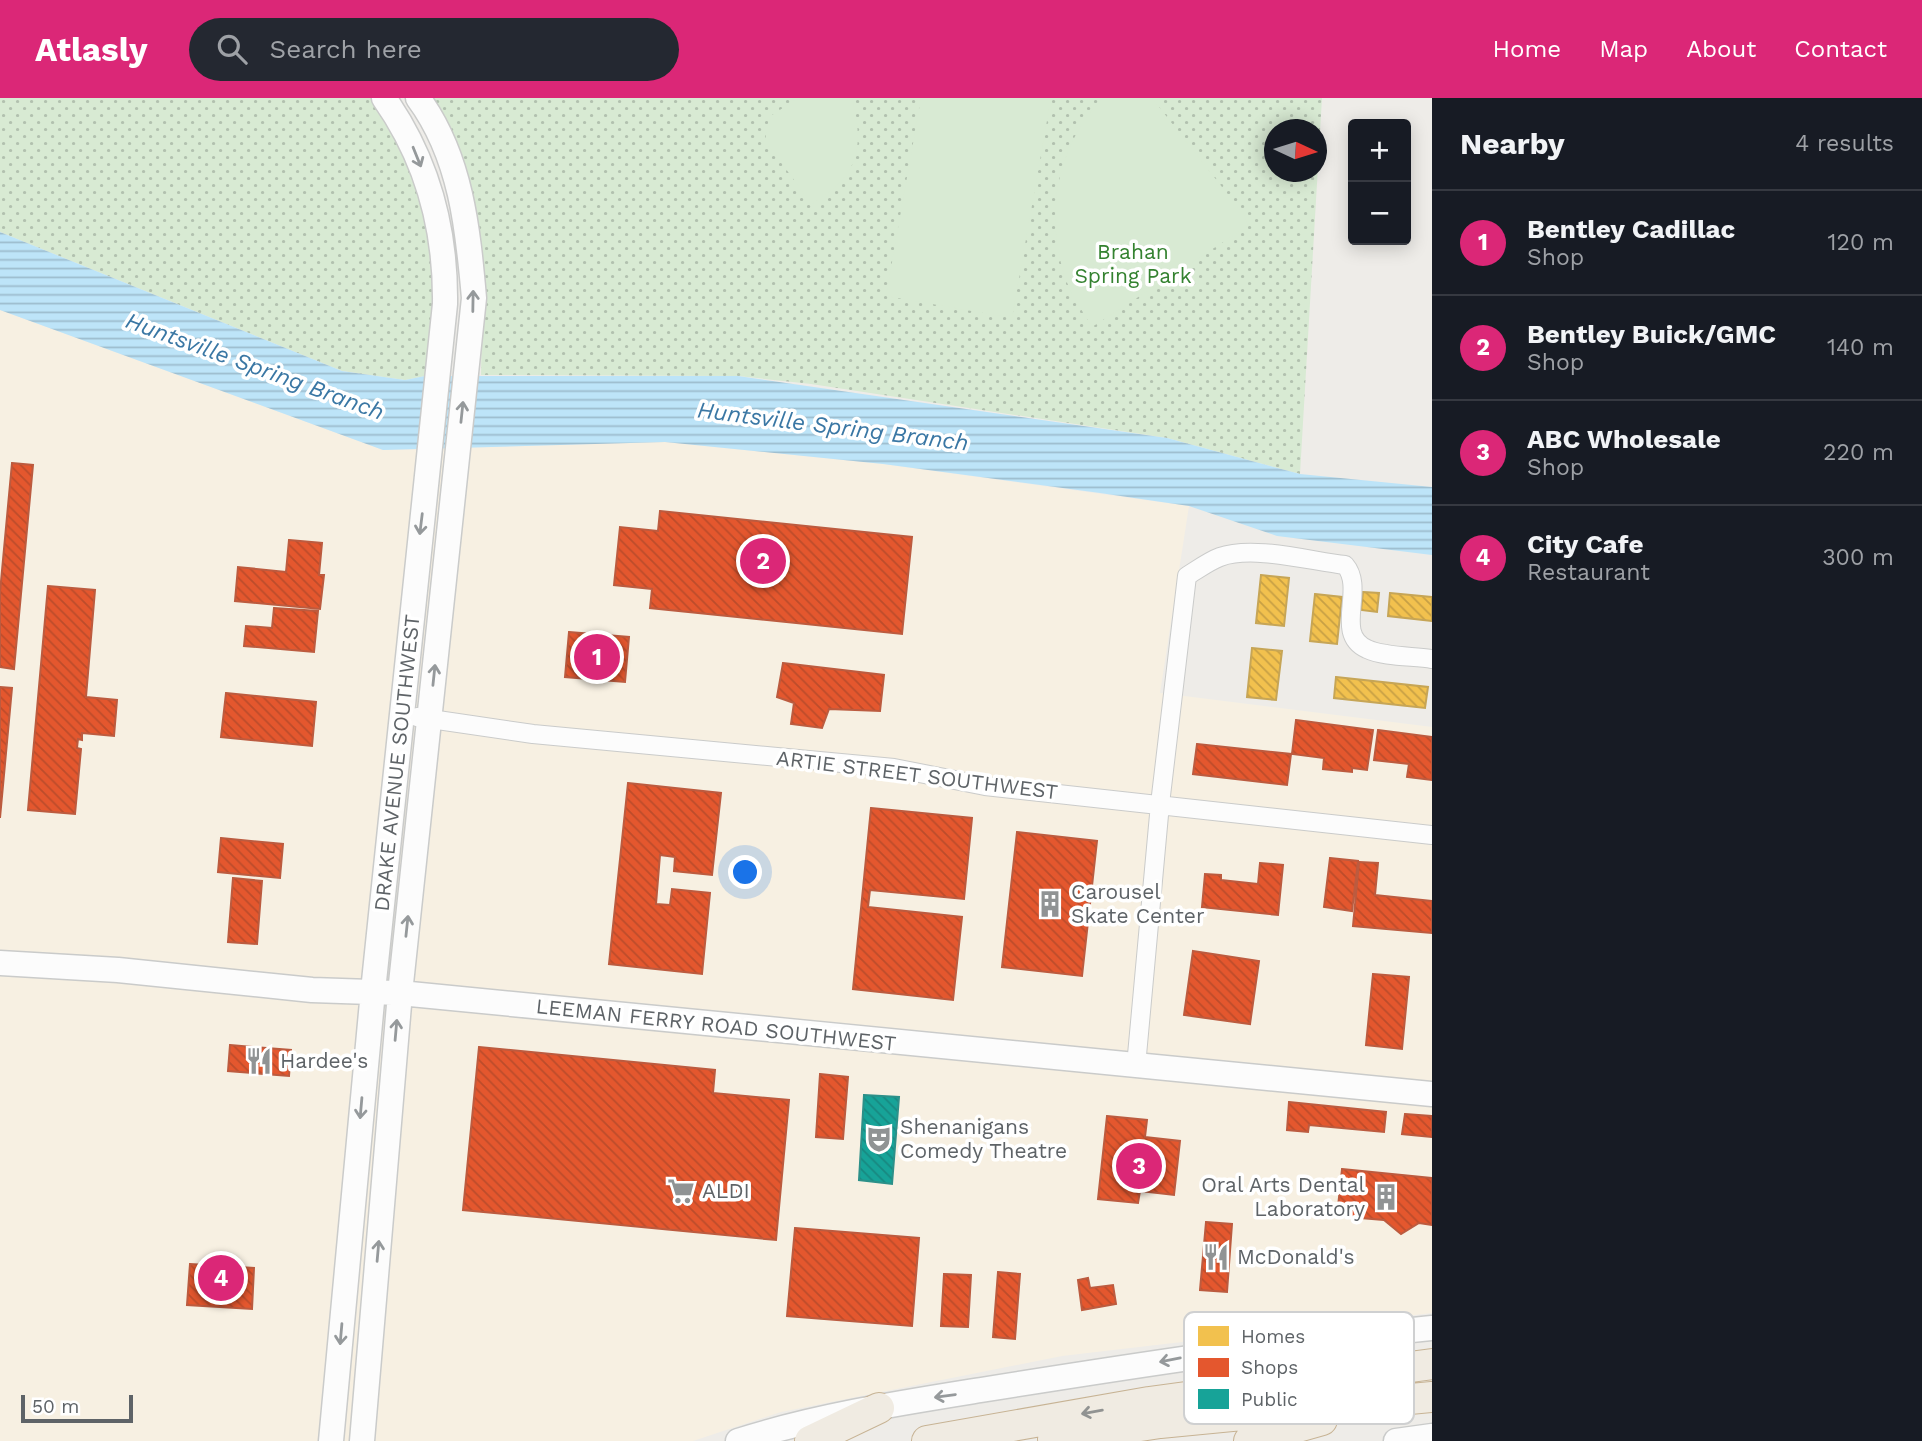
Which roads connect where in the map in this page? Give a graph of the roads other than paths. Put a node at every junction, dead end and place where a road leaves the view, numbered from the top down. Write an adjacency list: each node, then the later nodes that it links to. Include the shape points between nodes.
1 (384, 98): 4 (street, DRAKE AVENUE SOUTHWEST, one-way to 4, via 414,148 431,193 445,274 439,372)
2 (418, 98): 5 (street, DRAKE AVENUE SOUTHWEST, one-way to 2, via 474,299 468,227 456,176)
3 (1432, 659): 6 (street, via 1367,649 1356,640 1350,626 1355,585 1345,565 1252,553 1218,557 1187,576)
4 (402, 716): 5 (street, ARTIE STREET SOUTHWEST); 9 (street, DRAKE AVENUE SOUTHWEST)
5 (430, 718): 6 (street, ARTIE STREET SOUTHWEST, via 533,734 894,768 985,786); 10 (street, DRAKE AVENUE SOUTHWEST, one-way to 5)
6 (1160, 804): 7 (street, ARTIE STREET SOUTHWEST); 11 (street)
7 (1432, 835)
8 (0, 963): 9 (street, LEEMAN FERRY ROAD SOUTHWEST, via 312,990)
9 (373, 991): 10 (street, LEEMAN FERRY ROAD SOUTHWEST); 13 (street, DRAKE AVENUE SOUTHWEST, one-way to 13)
10 (400, 993): 11 (street, LEEMAN FERRY ROAD SOUTHWEST); 14 (street, DRAKE AVENUE SOUTHWEST, one-way to 10)
11 (1136, 1066): 12 (street, LEEMAN FERRY ROAD SOUTHWEST)
12 (1432, 1094)
13 (356, 1162): 14 (street); 15 (street, DRAKE AVENUE SOUTHWEST)
14 (385, 1164): 16 (street, DRAKE AVENUE SOUTHWEST)
15 (351, 1217): 16 (street); 22 (street, DRAKE AVENUE SOUTHWEST, one-way to 22)
16 (380, 1220): 32 (street, DRAKE AVENUE SOUTHWEST, one-way to 16)
17 (1432, 1328): 18 (street)
18 (1414, 1330)
19 (1184, 1357): 26 (street, one-way to 26)
20 (1432, 1364): 21 (highway)
21 (1414, 1366)
22 (335, 1396): 30 (street); 31 (street, DRAKE AVENUE SOUTHWEST)
23 (1184, 1397): 35 (highway, one-way to 35)
24 (1432, 1397): 25 (highway)
25 (1414, 1399)
26 (878, 1408): 33 (street); 34 (highway)
27 (1184, 1421): 36 (highway)
28 (1309, 1424): 37 (highway)
29 (1432, 1436): 38 (street)
30 (324, 1441)
31 (331, 1441)
32 (362, 1441)
33 (738, 1441)
34 (810, 1441)
35 (927, 1441)
36 (1039, 1441)
37 (1249, 1441)
38 (1396, 1441)

